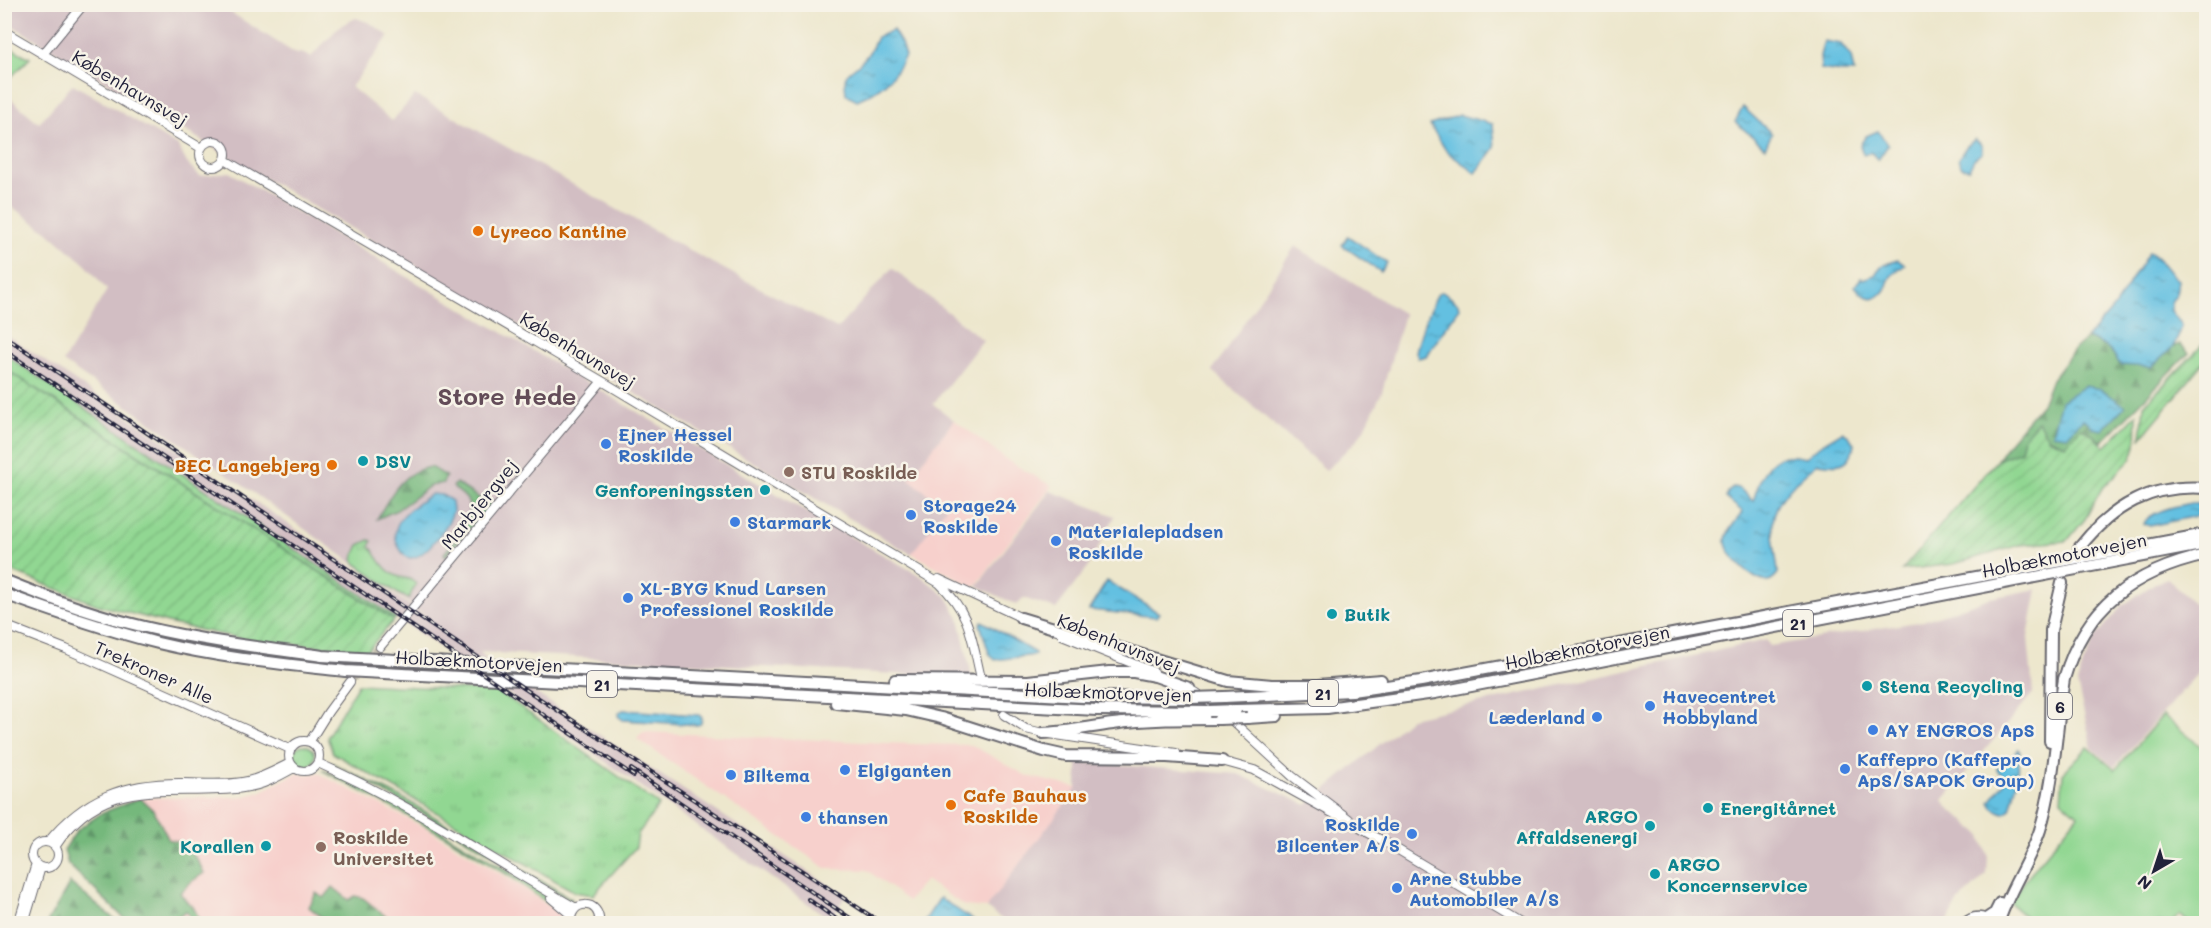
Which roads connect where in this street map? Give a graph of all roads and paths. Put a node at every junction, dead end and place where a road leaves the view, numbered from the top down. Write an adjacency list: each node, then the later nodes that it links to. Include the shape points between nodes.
1 (84, 4): 3 (main road)
2 (4, 31): 3 (main road, Københavnsvej)
3 (43, 54): 4 (main road, Københavnsvej)
4 (201, 148): 5 (main road, via 208,141 218,142 224,148); 5 (main road, via 201,160 207,166 217,167)
5 (225, 160): 6 (main road, Københavnsvej)
6 (602, 381): 12 (main road, Københavnsvej); 20 (main road, Marbjergvej)
7 (2206, 488): 10 (highway, via 2170,488 2146,495 2106,518)
8 (2206, 534): 23 (highway, Holbækmotorvejen / 21)
9 (2206, 544): 27 (highway, Holbækmotorvejen / 21)
10 (2079, 548)
11 (2206, 555): 45 (highway, 6, via 2150,573 2123,589 2091,620 2079,641 2064,679 2052,777 2039,831)
12 (916, 568): 18 (main road, Københavnsvej); 21 (main road, Københavnsvej, via 939,583 962,609)
13 (4, 580): 22 (highway, Holbækmotorvejen / 21, via 144,627 322,656)
14 (2062, 584): 39 (highway, 6, via 2051,630 2050,732 2042,801 2022,862)
15 (4, 594): 17 (highway, Holbækmotorvejen / 21)
16 (4, 601): 17 (highway, via 22,608)
17 (47, 609): 26 (highway, Holbækmotorvejen / 21, via 159,643 244,659 345,671)
18 (1021, 618): 23 (highway, via 1228,681 1318,685); 25 (main road, Københavnsvej, via 1166,677)
19 (4, 625): 31 (main road, Trekroner Alle)
20 (380, 647)
21 (980, 675)
22 (794, 681): 25 (highway, Holbækmotorvejen / 21, via 1083,697); 25 (highway, via 1028,681 1134,672 1155,676)
23 (1421, 681): 25 (highway, Holbækmotorvejen / 21, bridge, via 1352,691 1224,697)
24 (350, 682): 30 (main road)
25 (1190, 693): 35 (main road, Københavnsvej, via 1214,704 1292,776)
26 (783, 694): 27 (highway, Holbækmotorvejen / 21, bridge, via 1097,710 1327,708); 32 (highway, via 941,718 1066,756)
27 (1389, 700): 29 (highway, bridge, via 1362,708 1247,718 1157,719)
28 (1004, 715): 29 (main road, Københavnsvej, via 1026,729)
29 (1044, 733): 32 (main road, Københavnsvej)
30 (310, 741): 31 (main road, via 298,741); 33 (main road, via 319,751)
31 (290, 749): 34 (main road)
32 (1222, 760): 35 (main road, Københavnsvej, via 1254,770)
33 (318, 763): 34 (main road, via 307,771); 38 (main road, via 465,841 542,889)
34 (292, 765): 36 (main road, via 231,784 139,785 120,790 70,818)
35 (1378, 839): 43 (main road, Københavnsvej)
36 (52, 845): 37 (main road, via 58,854 55,863 48,867); 37 (main road, via 39,844 35,848 33,857)
37 (39, 865): 40 (main road); 41 (main road)
38 (573, 916): 42 (main road, via 583,905 593,907 599,914)
39 (1989, 921): 44 (main road, 6, via 1973,917)
40 (18, 924)
41 (24, 924)
42 (599, 924)
43 (1522, 924)
44 (1964, 924)
45 (1998, 924)

